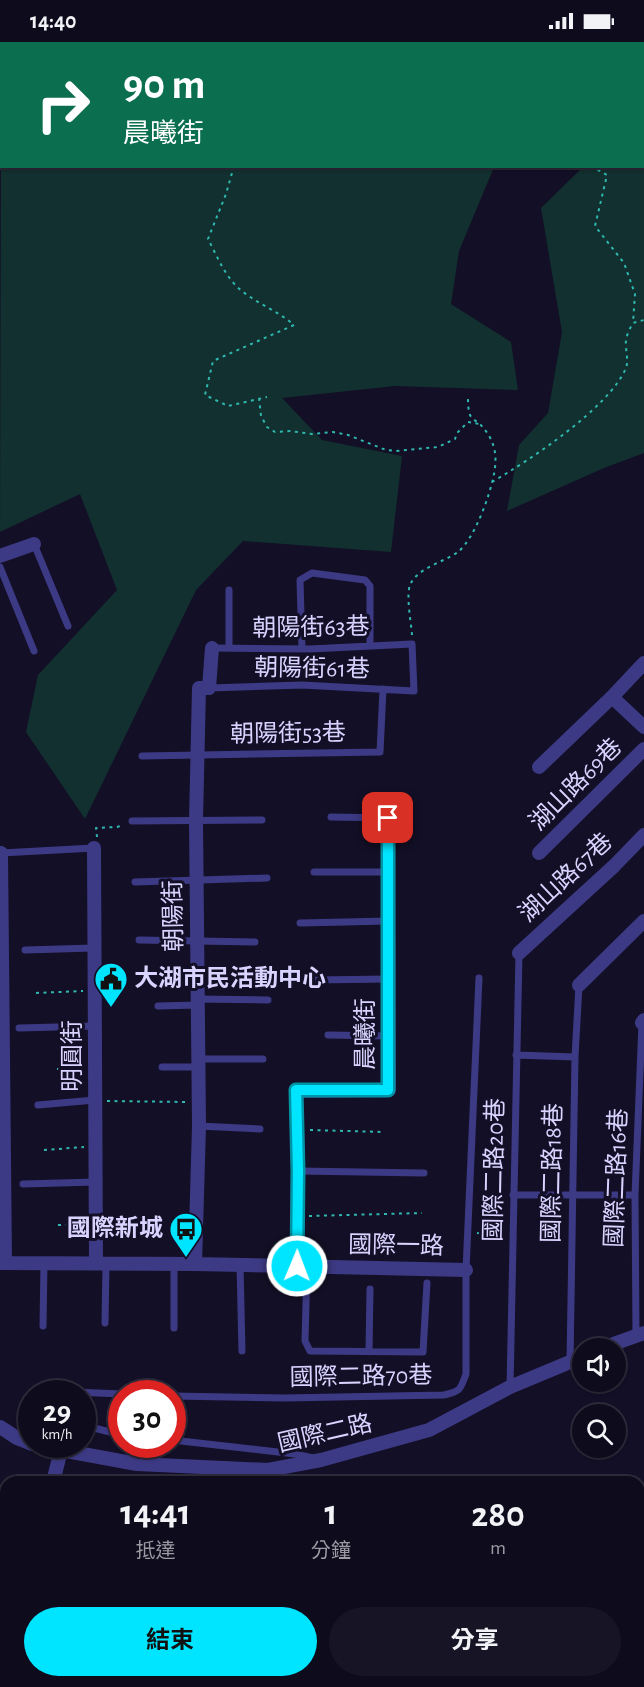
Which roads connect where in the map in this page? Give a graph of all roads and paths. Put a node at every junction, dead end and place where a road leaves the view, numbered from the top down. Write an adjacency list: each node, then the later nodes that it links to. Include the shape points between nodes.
1 (233, 168): 7 (path, via 208,239 240,290 294,325 213,361 205,395 228,406)
2 (595, 168): 4 (path, via 607,175 595,226 624,263 635,294)
3 (644, 320): 4 (path)
4 (633, 322): 9 (path, via 626,339 626,367 608,393 531,459)
5 (267, 397): 7 (path)
6 (468, 397): 8 (path, via 471,417)
7 (259, 398): 8 (path, via 261,416 275,432 333,432 386,450 438,447 455,439 468,422)
8 (480, 425): 15 (path, via 493,440 496,455 485,505 460,550 411,582)
9 (492, 482)
10 (34, 544): 11 (street); 14 (lane)
11 (0, 556)
12 (0, 567): 20 (lane)
13 (229, 590): 18 (lane)
14 (68, 626)
15 (412, 644): 16 (lane, 朝陽街63巷); 23 (lane, 朝陽街61巷, via 414,691)
16 (370, 646): 19 (lane, 朝陽街63巷); 19 (lane, via 369,586 364,580 312,573 300,580)
17 (212, 648): 18 (lane, 朝陽街63巷); 22 (street, 朝陽街)
18 (229, 648): 19 (lane, 朝陽街63巷)
19 (302, 649)
20 (34, 651)
21 (644, 663): 24 (street)
22 (209, 688): 23 (lane, 朝陽街61巷); 27 (street, 朝陽街, via 200,688)
23 (383, 689): 27 (lane, 朝陽街53巷, via 381,752)
24 (612, 697): 25 (street); 29 (street)
25 (644, 727)
26 (644, 749): 38 (street, 湖山路69巷)
27 (196, 755): 28 (lane, 朝陽街53巷); 34 (street, 朝陽街)
28 (142, 756)
29 (539, 767)
30 (331, 817): 31 (lane)
31 (388, 818): 40 (street, 晨曦街)
32 (262, 820): 34 (lane)
33 (132, 821): 34 (lane); 36 (path, via 117,827 96,828)
34 (196, 821): 42 (street, 朝陽街)
35 (644, 835): 53 (street, 湖山路67巷)
36 (94, 848): 37 (lane); 51 (street, 明圓街)
37 (1, 853): 44 (street)
38 (539, 853)
39 (314, 872): 40 (lane)
40 (389, 872): 45 (street, 晨曦街)
41 (267, 878): 42 (lane)
42 (196, 879): 43 (lane); 49 (street, 朝陽街)
43 (135, 882)
44 (1, 898): 54 (street)
45 (389, 921): 47 (lane); 56 (street, 晨曦街)
46 (644, 921): 58 (street)
47 (300, 923)
48 (139, 940): 49 (lane)
49 (196, 941): 50 (lane); 62 (street, 朝陽街)
50 (255, 942)
51 (95, 948): 52 (lane); 59 (street, 明圓街)
52 (25, 950)
53 (519, 953): 70 (lane, 國際二路20巷)
54 (1, 967): 68 (street)
55 (479, 978): 99 (lane, 國際二路70巷)
56 (389, 979): 57 (lane); 69 (street, 晨曦街)
57 (314, 980)
58 (579, 985): 71 (lane, 國際二路18巷)
59 (95, 990): 60 (path); 65 (street, 明圓街)
60 (36, 993)
61 (268, 1000): 62 (lane)
62 (197, 1002): 63 (lane); 73 (street, 朝陽街)
63 (158, 1006)
64 (643, 1021): 94 (lane, 國際二路16巷)
65 (95, 1026): 66 (lane); 75 (street, 明圓街)
66 (19, 1028)
67 (328, 1035): 69 (lane)
68 (1, 1036): 79 (street)
69 (389, 1036): 83 (street, 晨曦街, via 388,1090 296,1090)
70 (516, 1055): 71 (lane); 93 (lane, 國際二路20巷)
71 (575, 1057): 92 (lane, 國際二路18巷)
72 (263, 1059): 73 (lane)
73 (198, 1063): 74 (lane); 78 (street, 朝陽街)
74 (162, 1067)
75 (95, 1068): 76 (path); 77 (street, 明圓街)
76 (57, 1070)
77 (95, 1100): 78 (path); 80 (lane); 85 (street, 明圓街)
78 (198, 1101): 81 (street, 朝陽街)
79 (2, 1105): 89 (street)
80 (38, 1105)
81 (199, 1126): 82 (lane); 105 (street, 朝陽街)
82 (260, 1129)
83 (298, 1129): 84 (path); 87 (street, 晨曦街)
84 (384, 1132)
85 (96, 1146): 86 (path); 90 (street, 明圓街)
86 (44, 1150)
87 (298, 1171): 88 (lane); 96 (street, 晨曦街)
88 (424, 1173)
89 (2, 1179): 101 (street)
90 (96, 1182): 91 (lane); 97 (street, 明圓街)
91 (23, 1184)
92 (572, 1194): 93 (lane); 94 (lane); 115 (lane, 國際二路18巷)
93 (513, 1195): 100 (lane, 國際二路20巷)
94 (635, 1195): 114 (lane, 國際二路16巷)
95 (422, 1213): 96 (path)
96 (298, 1216): 107 (street, 晨曦街)
97 (96, 1222): 98 (path); 103 (street, 明圓街)
98 (58, 1225)
99 (468, 1233): 100 (path); 108 (lane, 國際二路70巷)
100 (513, 1235): 119 (lane, 國際二路20巷)
101 (2, 1263): 102 (street, 國際一路)
102 (44, 1263): 103 (street, 國際一路); 112 (lane)
103 (101, 1264): 104 (street, 國際一路); 111 (lane)
104 (174, 1264): 105 (street, 國際一路); 113 (lane)
105 (195, 1264): 106 (street, 國際一路)
106 (240, 1265): 107 (street, 國際一路); 116 (lane)
107 (302, 1266): 108 (street, 國際一路); 117 (lane, via 305,1341 310,1351)
108 (466, 1270): 120 (lane, 國際二路70巷, via 466,1374 457,1392 285,1398)
109 (427, 1283): 117 (lane, via 423,1352)
110 (370, 1289): 117 (lane)
111 (105, 1323)
112 (44, 1326)
113 (174, 1328)
114 (640, 1334)
115 (575, 1338)
116 (242, 1351)
117 (369, 1352)
118 (572, 1361): 119 (street, 國際二路)
119 (510, 1387): 126 (street, 國際二路, via 429,1430)
120 (186, 1396)
121 (0, 1427): 122 (street)
122 (18, 1438)
123 (186, 1442): 126 (lane)
124 (96, 1456): 126 (street, 國際二路, via 137,1464 268,1470)
125 (60, 1458): 127 (street)
126 (321, 1460)
127 (55, 1476)

